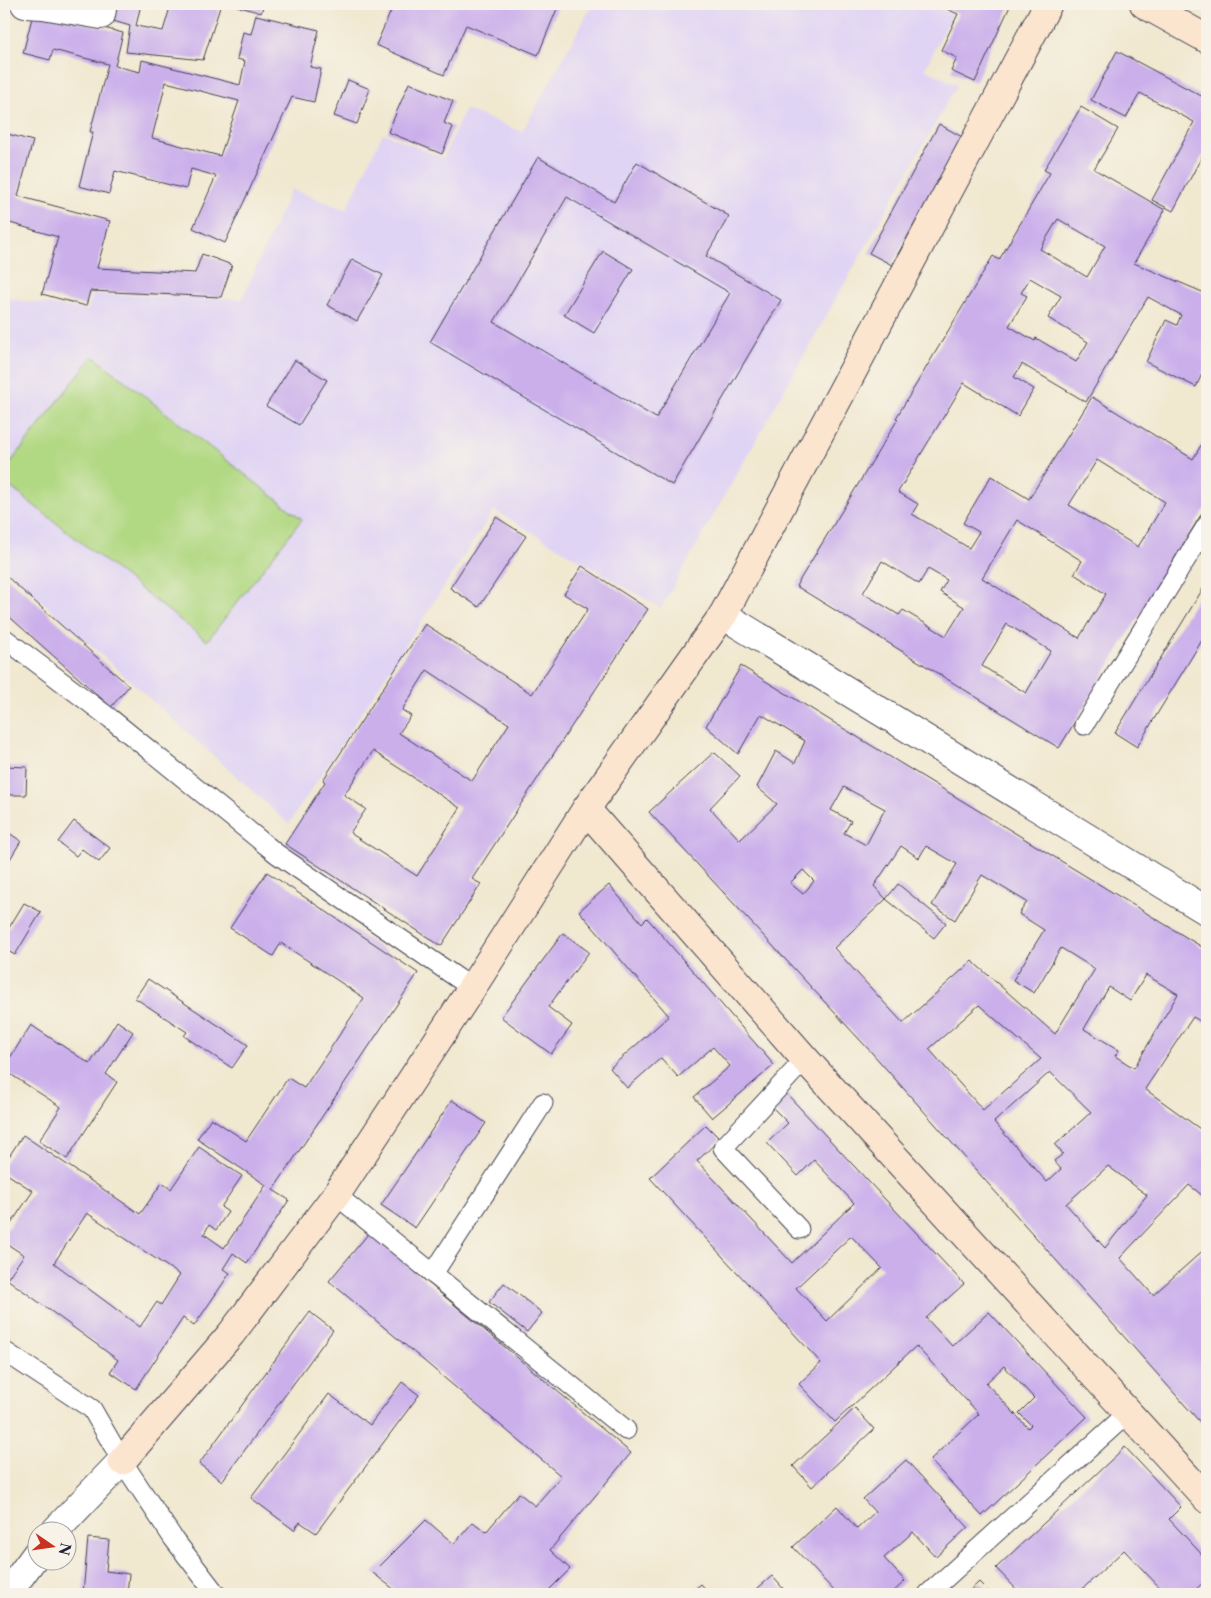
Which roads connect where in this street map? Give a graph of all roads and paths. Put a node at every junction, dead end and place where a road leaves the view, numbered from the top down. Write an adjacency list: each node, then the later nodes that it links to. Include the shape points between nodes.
1 (25, 4): 2 (street, via 100,15)
2 (103, 4)
3 (1048, 4): 7 (street)
4 (1144, 4): 5 (street)
5 (1207, 39)
6 (1207, 525): 9 (lane)
7 (723, 615): 10 (street); 11 (street)
8 (4, 638): 12 (lane, via 111,719 277,854)
9 (1084, 725)
10 (586, 809): 12 (street); 13 (street)
11 (1207, 911)
12 (472, 988): 15 (street)
13 (806, 1059): 16 (lane, via 723,1148); 19 (street)
14 (543, 1103): 17 (lane)
15 (336, 1195): 17 (lane); 21 (street, via 231,1334)
16 (799, 1229)
17 (433, 1274): 20 (lane)
18 (4, 1351): 21 (lane, via 92,1409)
19 (1128, 1413): 22 (street); 27 (lane)
20 (626, 1430)
21 (122, 1461): 23 (street); 26 (lane, via 173,1538)
22 (1207, 1499)
23 (66, 1520)
24 (28, 1566): 25 (street)
25 (8, 1594)
26 (216, 1594)
27 (928, 1594)

